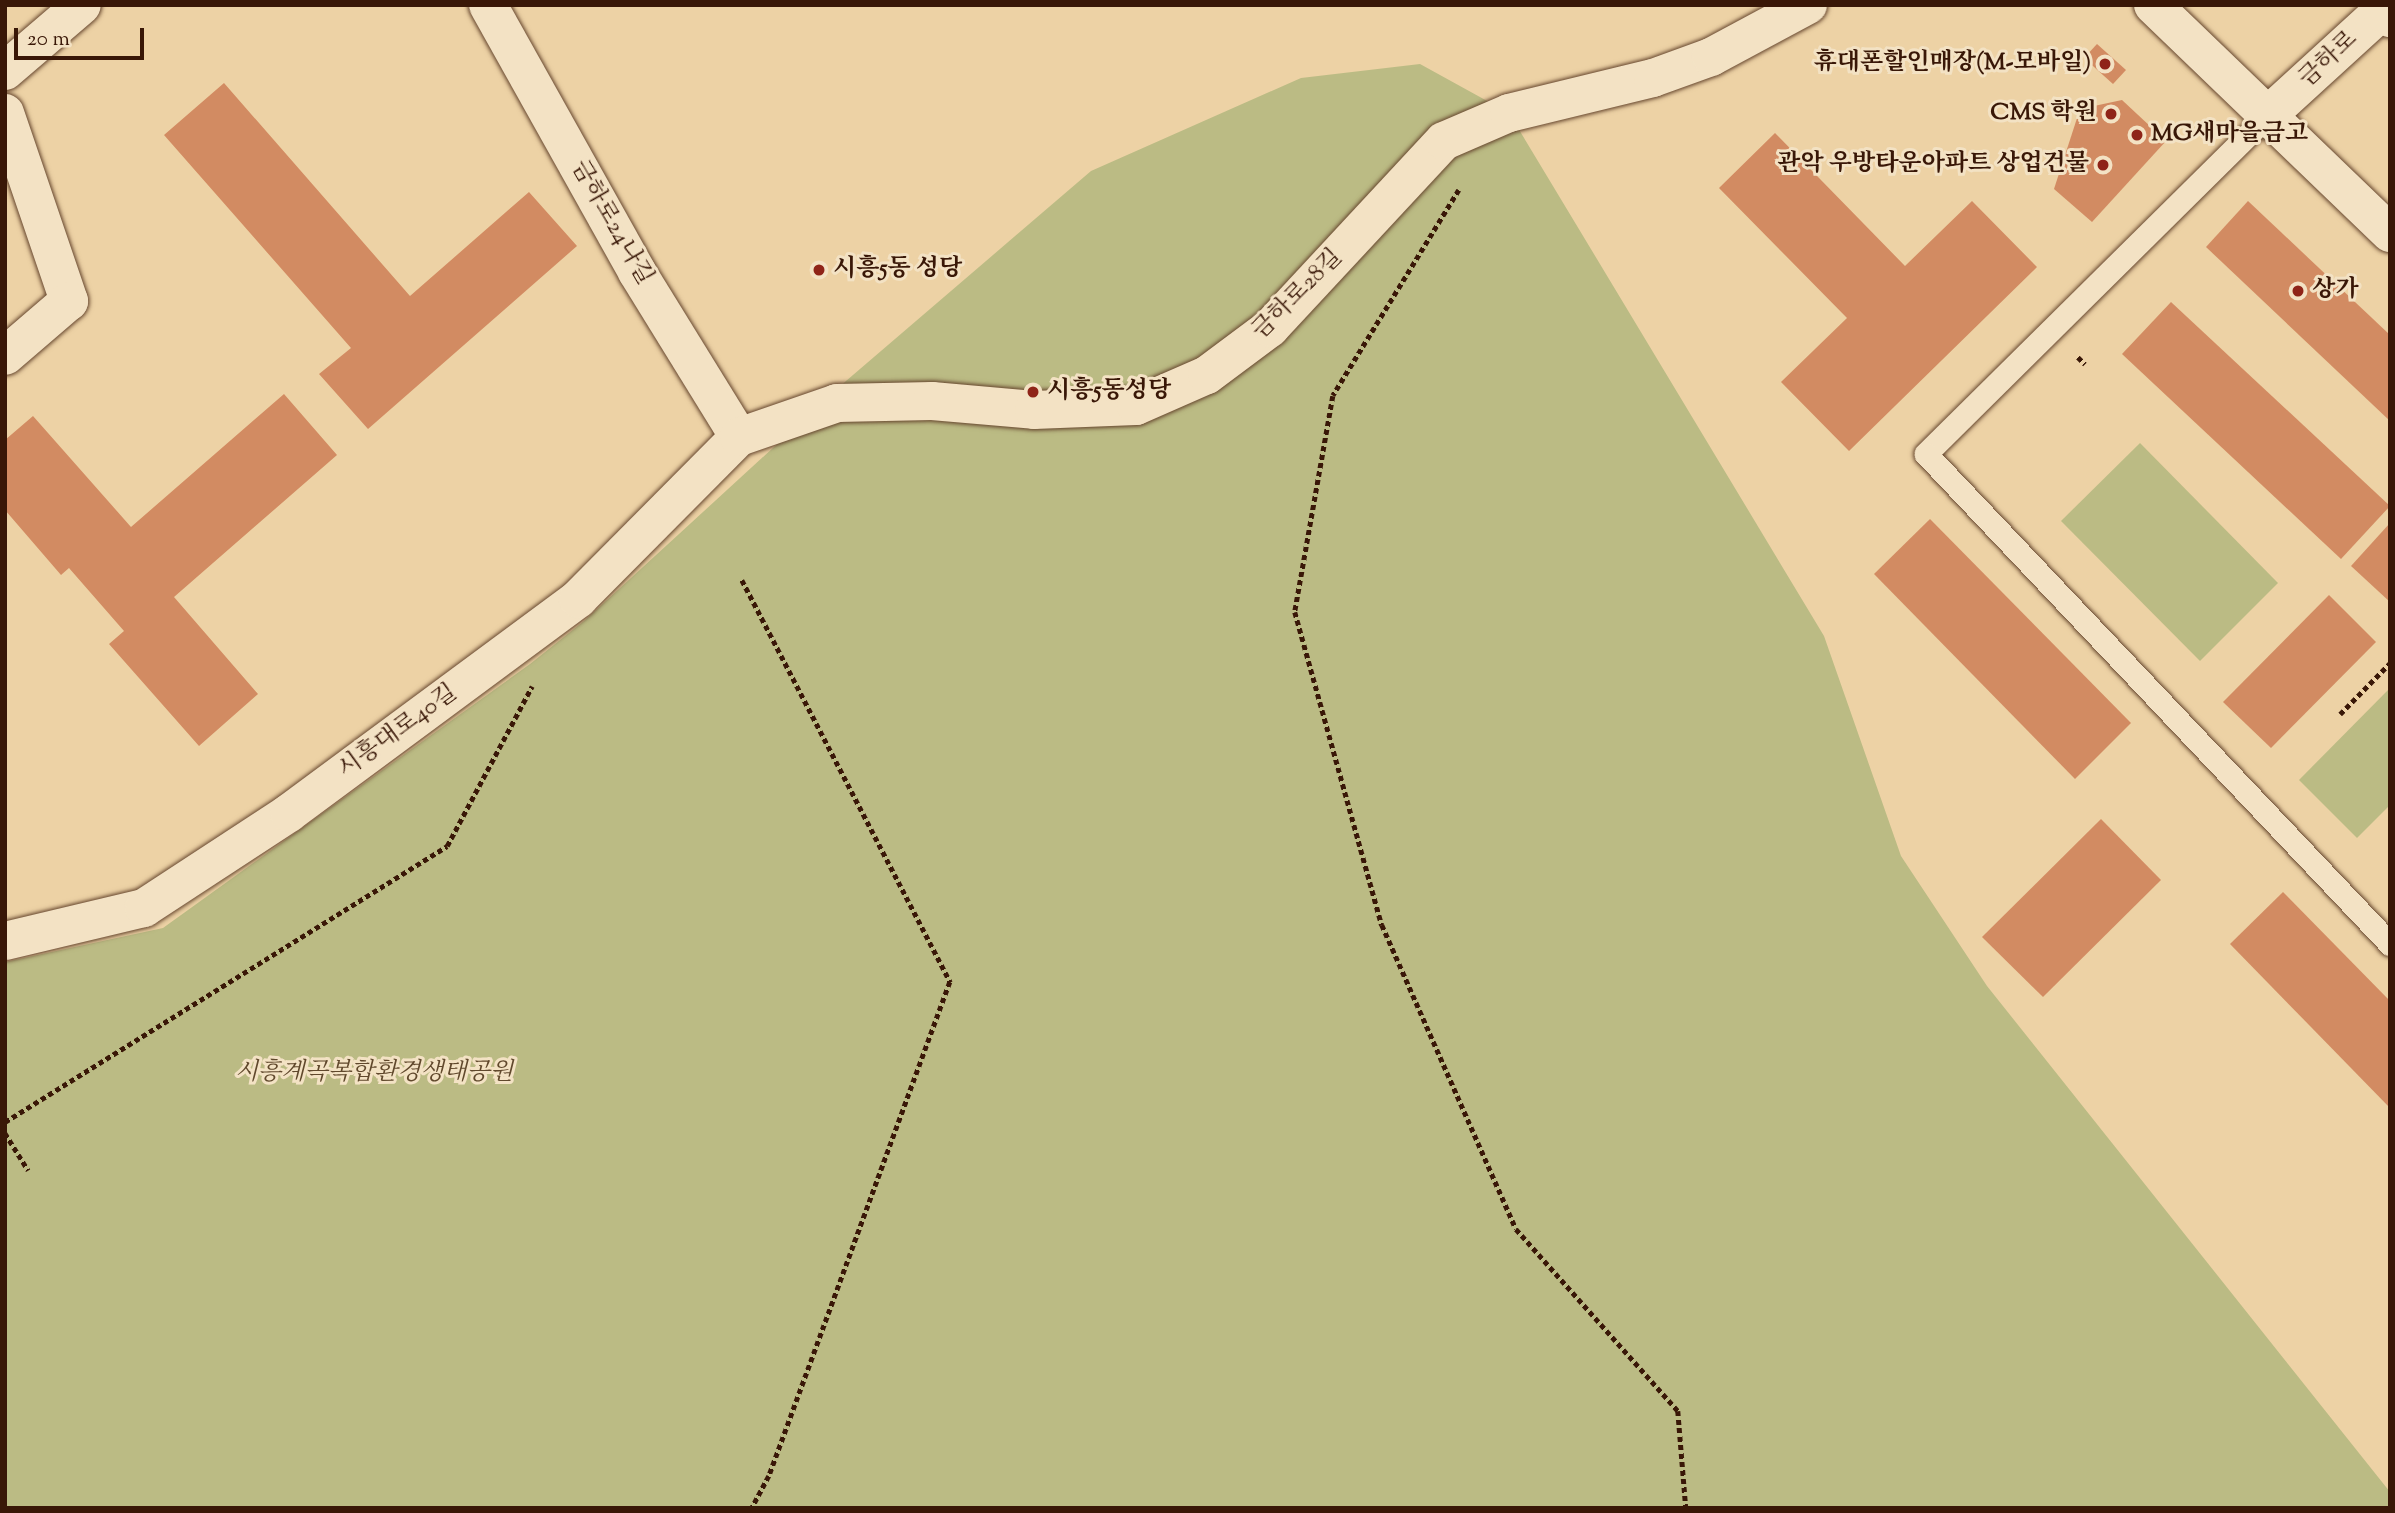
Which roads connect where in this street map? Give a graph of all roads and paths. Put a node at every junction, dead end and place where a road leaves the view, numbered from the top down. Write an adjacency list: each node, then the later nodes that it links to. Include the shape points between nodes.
1 (82, 5): 6 (street)
2 (488, 5): 14 (street, 금하로24나길, via 637,272)
3 (1808, 5): 14 (street, 금하로28길, via 1711,57 1653,78 1509,113 1444,141 1270,328 1207,375 1136,406 1034,410 932,401 837,403)
4 (2153, 5): 8 (street)
5 (2383, 11): 8 (street, 금하로)
6 (5, 71)
7 (5, 113): 11 (street, via 69,301)
8 (2267, 116): 10 (street); 20 (lane, via 1926,454)
9 (1467, 181): 25 (path, via 1333,396 1295,612 1393,951 1516,1229 1678,1412)
10 (2390, 233)
11 (5, 356)
12 (2078, 357): 13 (path)
13 (2085, 363)
14 (739, 437): 19 (street, 시흥대로40길, via 578,599 289,813 144,908)
15 (742, 580): 24 (path, via 950,982 769,1476)
16 (2390, 663): 18 (path)
17 (537, 678): 21 (path, via 447,846)
18 (2340, 713)
19 (5, 941)
20 (2390, 944)
21 (5, 1122)
22 (5, 1133): 23 (path)
23 (28, 1170)
24 (752, 1508)
25 (1686, 1508)

